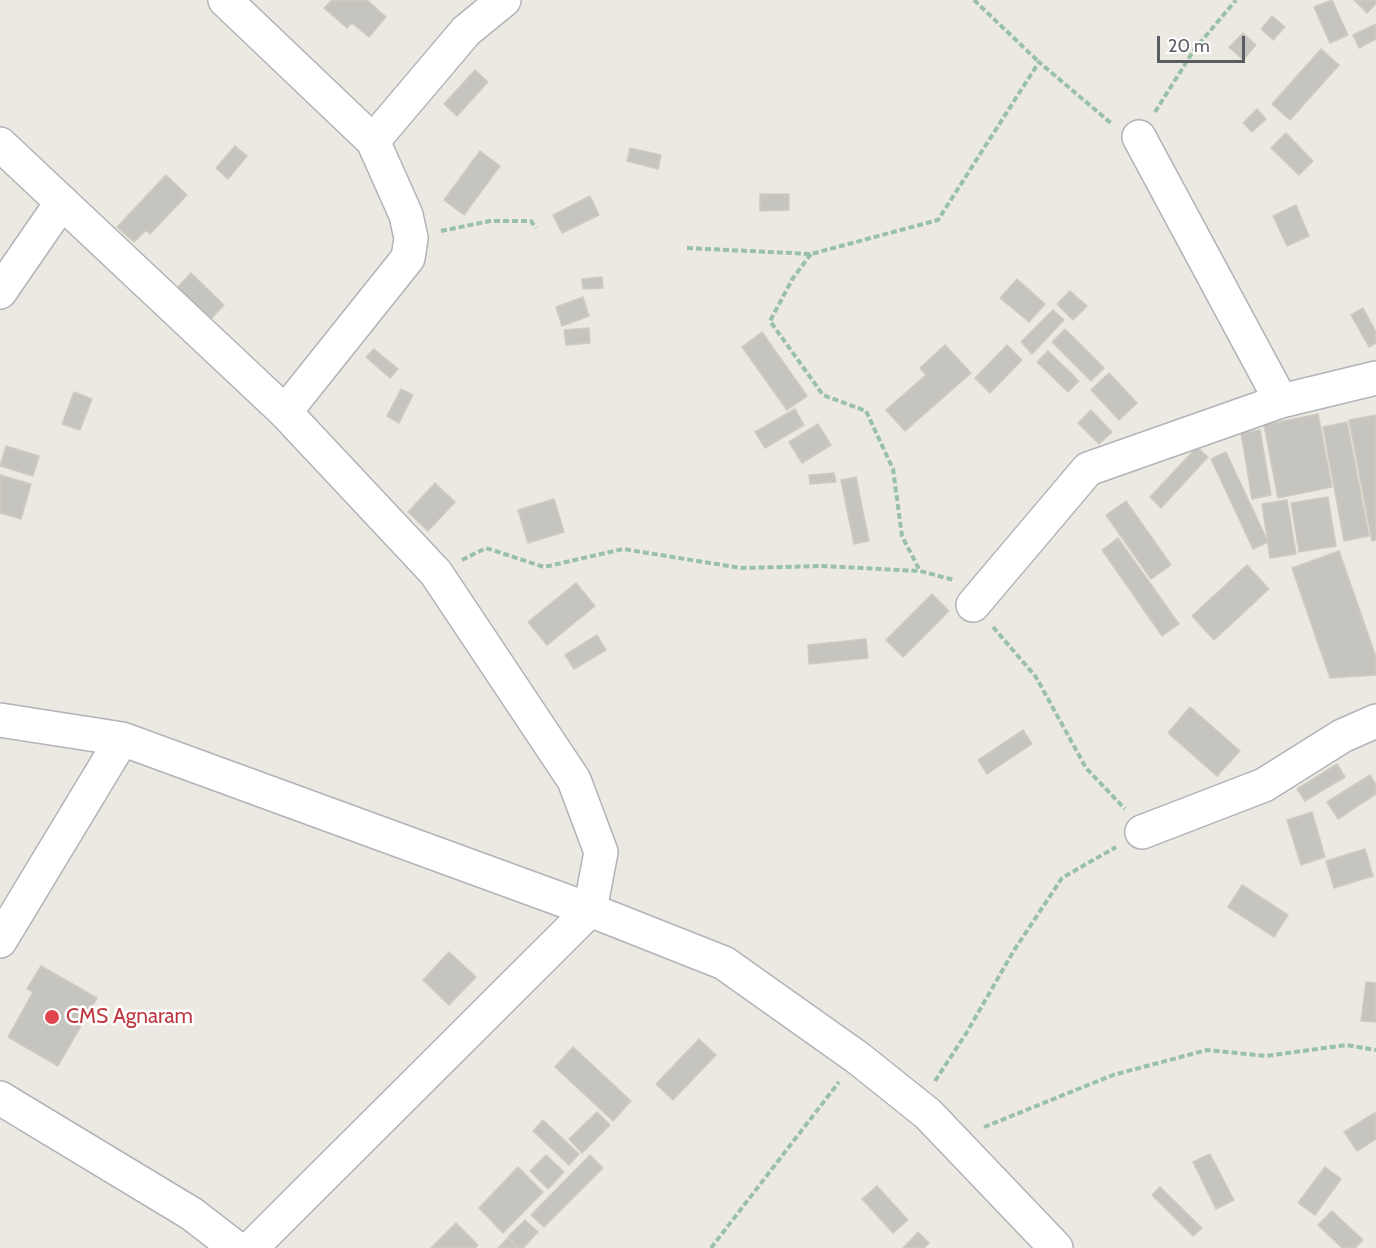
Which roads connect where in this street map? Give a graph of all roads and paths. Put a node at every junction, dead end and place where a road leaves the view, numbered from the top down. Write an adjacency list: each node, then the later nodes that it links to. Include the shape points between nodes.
1 (225, 0): 7 (street)
2 (504, 0): 7 (street, via 466,31)
3 (974, 0): 5 (path)
4 (1236, 0): 6 (path, via 1194,50)
5 (1039, 62): 6 (path, via 1133,141); 13 (path, via 938,220)
6 (1139, 137): 16 (street)
7 (372, 141): 11 (street, via 406,214)
8 (0, 144): 9 (street)
9 (62, 202): 14 (street); 17 (street)
10 (536, 228): 11 (path, via 531,221 490,221)
11 (411, 238): 17 (street, via 408,258)
12 (687, 248): 13 (path)
13 (811, 254): 18 (path, via 770,321 823,394 866,411 893,469 902,536)
14 (0, 292)
15 (1376, 378): 16 (street)
16 (1281, 401): 20 (street, via 1088,469)
17 (285, 412): 19 (street)
18 (920, 571): 19 (path, via 823,566 741,568 623,549 544,567 486,548); 20 (path, via 952,578)
19 (436, 573): 25 (street, via 574,780 602,852)
20 (974, 605): 24 (path, via 1036,676 1086,768 1119,801)
21 (0, 720): 23 (street)
22 (1376, 721): 24 (street, via 1342,736 1264,785)
23 (122, 739): 25 (street); 26 (street)
24 (1142, 832): 29 (path, via 1062,878 935,1081)
25 (590, 910): 28 (street, via 724,963); 33 (street)
26 (0, 941)
27 (1376, 1050): 31 (path, via 1346,1045 1266,1056 1207,1050 1113,1075)
28 (858, 1058): 29 (street); 34 (path)
29 (893, 1086): 35 (street, via 928,1114)
30 (0, 1098): 32 (street, via 192,1214)
31 (982, 1128)
32 (236, 1248)
33 (250, 1248)
34 (711, 1248)
35 (1056, 1248)

